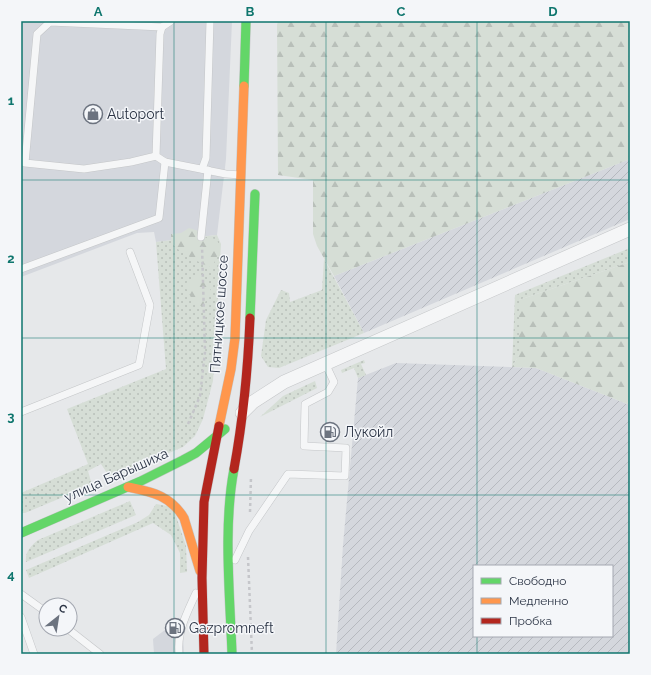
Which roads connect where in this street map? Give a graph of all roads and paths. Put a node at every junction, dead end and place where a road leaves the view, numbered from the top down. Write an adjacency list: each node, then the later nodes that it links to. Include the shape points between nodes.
1 (171, 21): 4 (lane)
2 (210, 21): 7 (lane)
3 (246, 21): 8 (main road, Пятницкое шоссе)
4 (162, 27): 5 (lane); 5 (lane, via 50,22 37,34 25,163 84,168)
5 (156, 156): 6 (lane)
6 (165, 162): 7 (lane); 13 (lane, via 159,218)
7 (205, 170): 8 (lane); 11 (lane)
8 (242, 175): 18 (main road, Пятницкое шоссе, via 235,338)
9 (255, 184): 16 (main road, Пятницкое шоссе, via 249,344 246,375)
10 (630, 229): 14 (street)
11 (201, 237): 17 (path, via 205,352 200,396)
12 (130, 252): 15 (lane, via 150,305 139,365)
13 (21, 269)
14 (325, 363): 16 (street, via 267,392); 25 (lane, via 334,382 328,392 305,404 304,446 346,448 345,476 288,474 249,531 238,552)
15 (21, 412)
16 (235, 420): 18 (main road, улица Барышиха); 22 (main road, Пятницкое шоссе, via 237,452)
17 (188, 424)
18 (218, 435): 19 (main road, улица Барышиха); 20 (main road, Пятницкое шоссе)
19 (196, 453): 20 (main road, via 208,451); 21 (main road, улица Барышиха)
20 (219, 457): 22 (main road, via 228,472); 24 (main road, Пятницкое шоссе, via 204,502)
21 (128, 487): 23 (main road, улица Барышиха); 24 (main road, via 162,495 181,511)
22 (230, 489): 25 (main road, Пятницкое шоссе)
23 (21, 533)
24 (202, 578): 32 (lane, via 182,624 178,642); 33 (main road, Пятницкое шоссе)
25 (229, 579): 34 (main road, Пятницкое шоссе)
26 (21, 594): 27 (lane)
27 (38, 606)
28 (21, 617): 30 (lane)
29 (78, 637): 31 (lane)
30 (34, 654)
31 (100, 654)
32 (179, 654)
33 (204, 654)
34 (232, 654)

